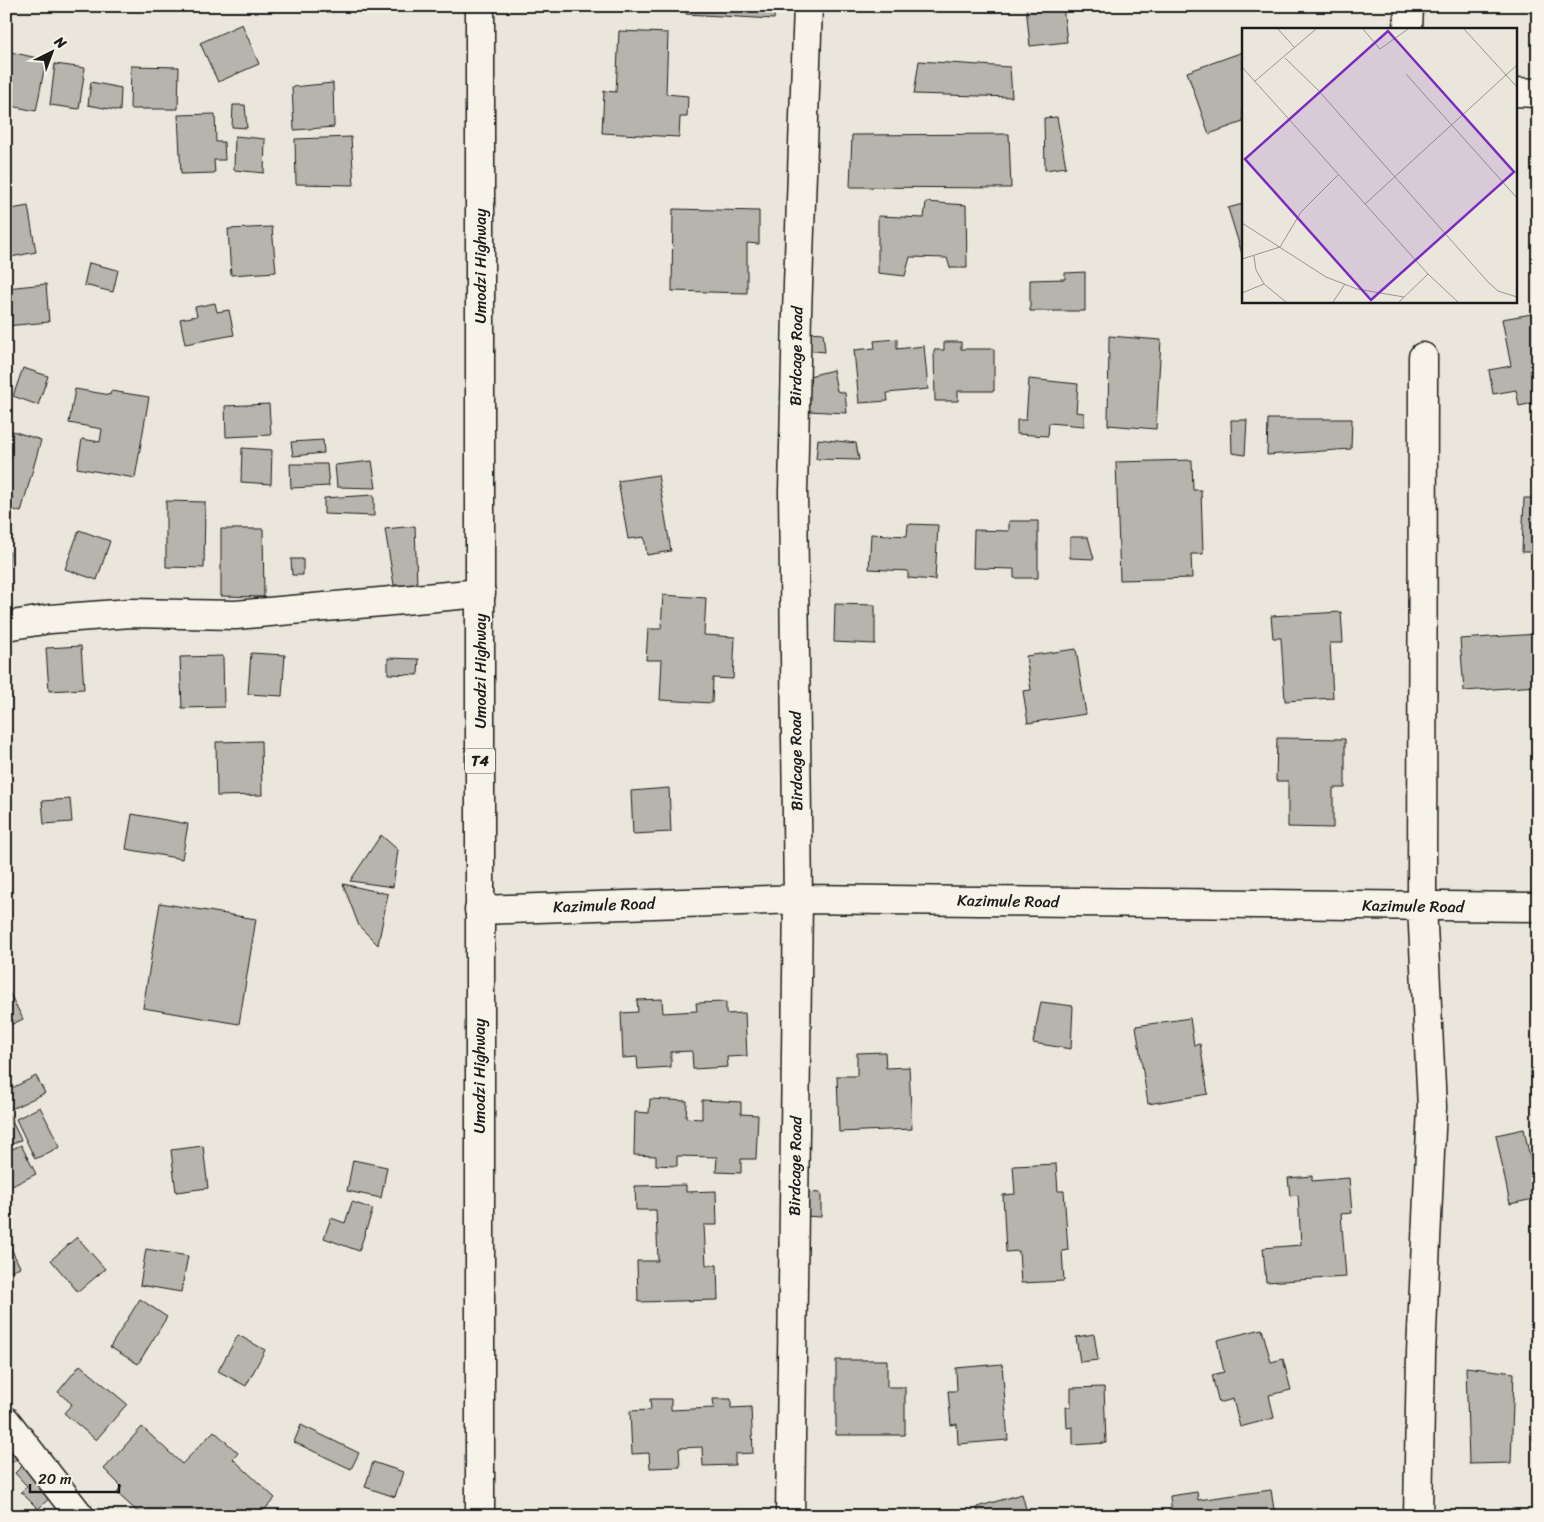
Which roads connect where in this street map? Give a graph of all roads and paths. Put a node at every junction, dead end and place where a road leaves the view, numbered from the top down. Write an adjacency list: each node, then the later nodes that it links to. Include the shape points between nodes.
1 (480, 6): 8 (main road, Umodzi Highway / T4)
2 (808, 6): 10 (main road, Birdcage Road, via 793,492)
3 (1409, 6): 4 (main road)
4 (1408, 28)
5 (1516, 92): 6 (main road)
6 (1538, 93)
7 (1424, 357): 11 (main road)
8 (480, 593): 9 (main road, via 236,615 131,614 50,619); 13 (main road, Umodzi Highway / T4)
9 (6, 626)
10 (798, 898): 11 (main road, Kazimule Road); 13 (main road, Kazimule Road); 17 (main road, Birdcage Road)
11 (1422, 906): 12 (main road, Kazimule Road); 18 (main road, via 1432,1107 1421,1353)
12 (1538, 907)
13 (479, 910): 16 (main road, Umodzi Highway / T4)
14 (6, 1421): 15 (main road)
15 (80, 1516)
16 (480, 1516)
17 (790, 1516)
18 (1418, 1516)

